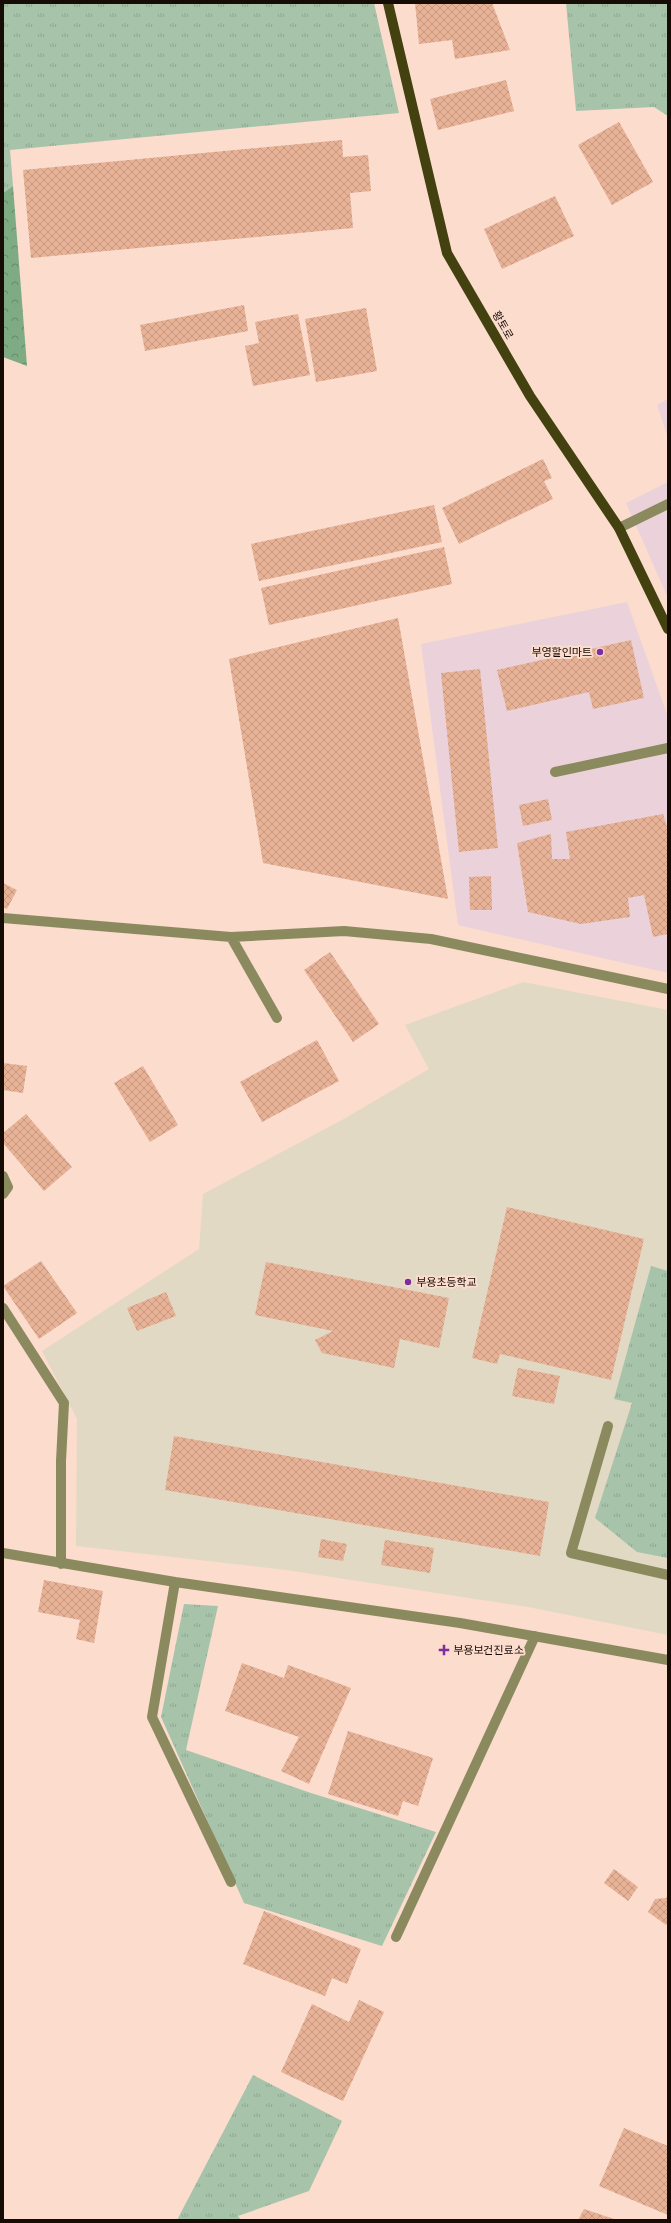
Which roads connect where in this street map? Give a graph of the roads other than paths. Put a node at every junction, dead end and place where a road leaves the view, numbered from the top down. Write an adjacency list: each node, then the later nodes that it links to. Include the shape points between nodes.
1 (388, 3): 3 (main road, 황토로, via 447,253 530,396)
2 (668, 504): 3 (street)
3 (619, 528): 4 (main road, 황토로)
4 (668, 629)
5 (668, 748): 6 (street)
6 (555, 772)
7 (3, 918): 8 (street)
8 (231, 937): 9 (street, via 344,931 431,940); 10 (street)
9 (668, 989)
10 (277, 1018)
11 (3, 1176): 12 (street, via 8,1187)
12 (3, 1194)
13 (3, 1308): 16 (street, via 64,1403)
14 (608, 1426): 17 (street, via 571,1553)
15 (3, 1553): 16 (street)
16 (61, 1564): 18 (street)
17 (668, 1575)
18 (175, 1582): 19 (street); 21 (street, via 152,1717)
19 (535, 1636): 20 (street); 22 (street)
20 (668, 1660)
21 (231, 1882)
22 (396, 1936)

